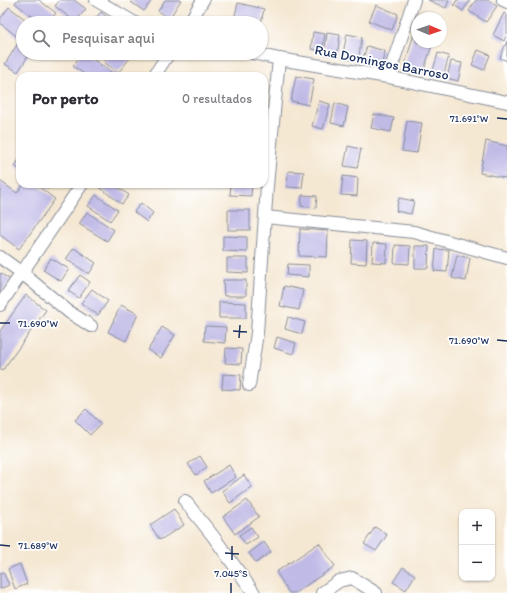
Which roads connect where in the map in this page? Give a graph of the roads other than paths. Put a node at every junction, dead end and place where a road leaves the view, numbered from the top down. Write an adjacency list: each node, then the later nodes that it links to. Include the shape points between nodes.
1 (96, 0): 6 (street)
2 (203, 0): 7 (street)
3 (414, 0): 12 (street)
4 (503, 0): 5 (street)
5 (507, 2)
6 (123, 16)
7 (193, 16)
8 (268, 57): 9 (street, Rua Domingos Barroso)
9 (279, 59): 12 (street, Rua Domingos Barroso); 14 (street)
10 (164, 60): 11 (street)
11 (157, 72)
12 (388, 77): 13 (street, Rua Domingos Barroso)
13 (507, 102)
14 (268, 183)
15 (79, 188): 20 (street)
16 (268, 188): 17 (street)
17 (265, 217): 19 (street, via 414,232); 23 (street, via 257,332)
18 (0, 257): 20 (street)
19 (507, 258)
20 (22, 273): 21 (street); 22 (street)
21 (0, 305)
22 (90, 326)
23 (249, 385)
24 (185, 501): 25 (street)
25 (254, 593)
26 (322, 593): 27 (street, via 339,581 352,578)
27 (376, 593)

